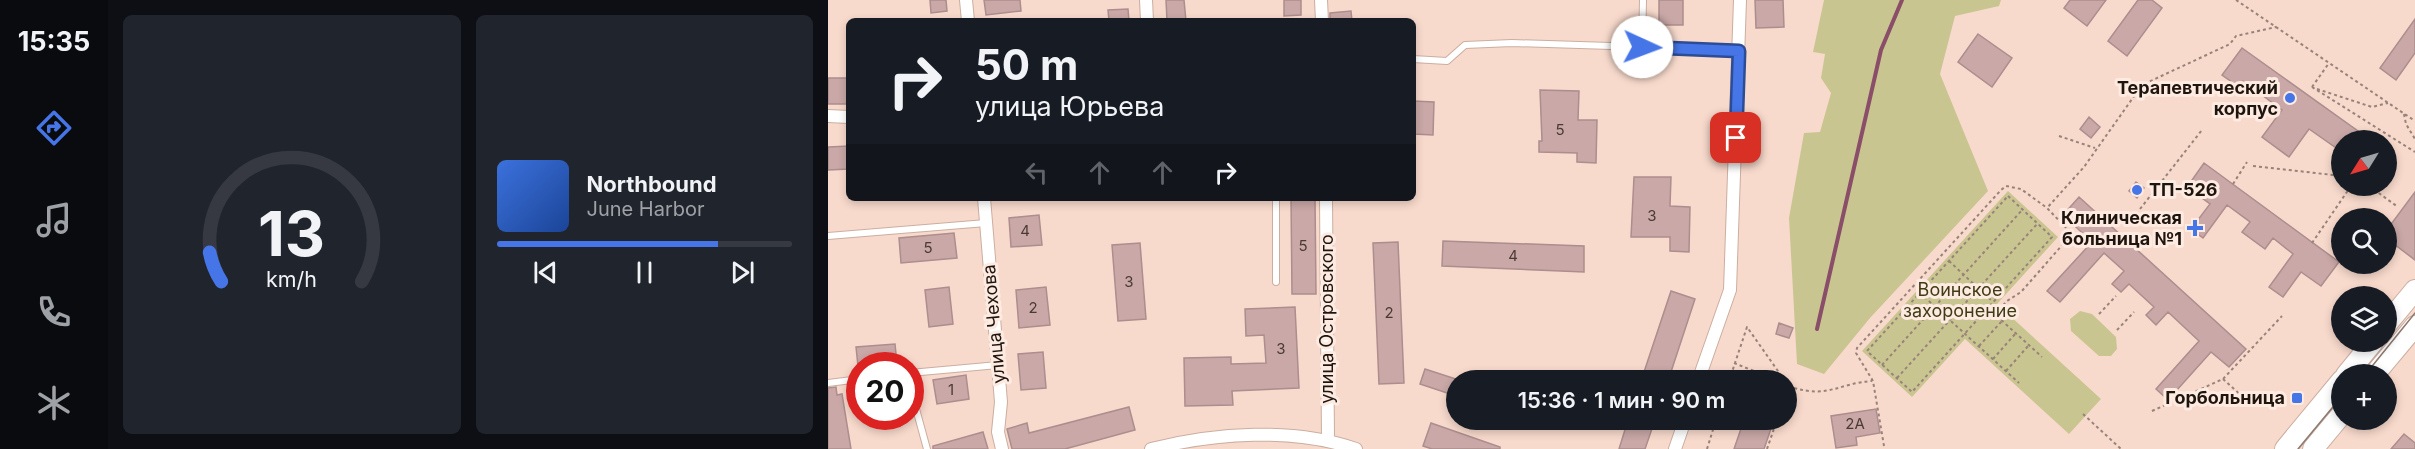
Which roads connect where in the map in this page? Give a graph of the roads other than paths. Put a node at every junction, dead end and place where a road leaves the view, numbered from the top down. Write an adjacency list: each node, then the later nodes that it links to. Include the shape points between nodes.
1 (966, 0): 6 (street)
2 (1146, 0): 7 (street)
3 (1321, 0): 8 (street)
4 (1643, 0): 9 (lane)
5 (1740, 0): 10 (street)
6 (968, 18)
7 (1147, 18)
8 (1322, 18)
9 (1642, 47): 10 (lane); 11 (lane, via 1465,45 1447,61)
10 (1739, 51): 27 (street, via 1730,290)
11 (1416, 59)
12 (828, 117): 13 (street)
13 (846, 117)
14 (984, 201): 17 (street, улица Чехова)
15 (1276, 201): 19 (lane)
16 (1326, 201): 35 (street, улица Островского)
17 (986, 223): 18 (lane); 26 (street, улица Чехова)
18 (828, 236)
19 (1276, 282)
20 (2415, 290): 21 (main road)
21 (2397, 312)
22 (2415, 326): 25 (main road)
23 (2365, 352): 24 (main road)
24 (2355, 364)
25 (2383, 364)
26 (998, 365): 28 (lane); 37 (street, улица Чехова, via 998,432)
27 (1702, 370)
28 (924, 372)
29 (846, 381): 30 (lane)
30 (828, 383)
31 (2331, 393): 41 (main road)
32 (2331, 427): 42 (main road)
33 (922, 430): 36 (lane)
34 (1682, 430): 40 (street)
35 (1328, 439): 38 (street, via 1214,437); 39 (street)
36 (927, 449)
37 (1002, 449)
38 (1151, 449)
39 (1356, 449)
40 (1675, 449)
41 (2285, 449)
42 (2313, 449)

